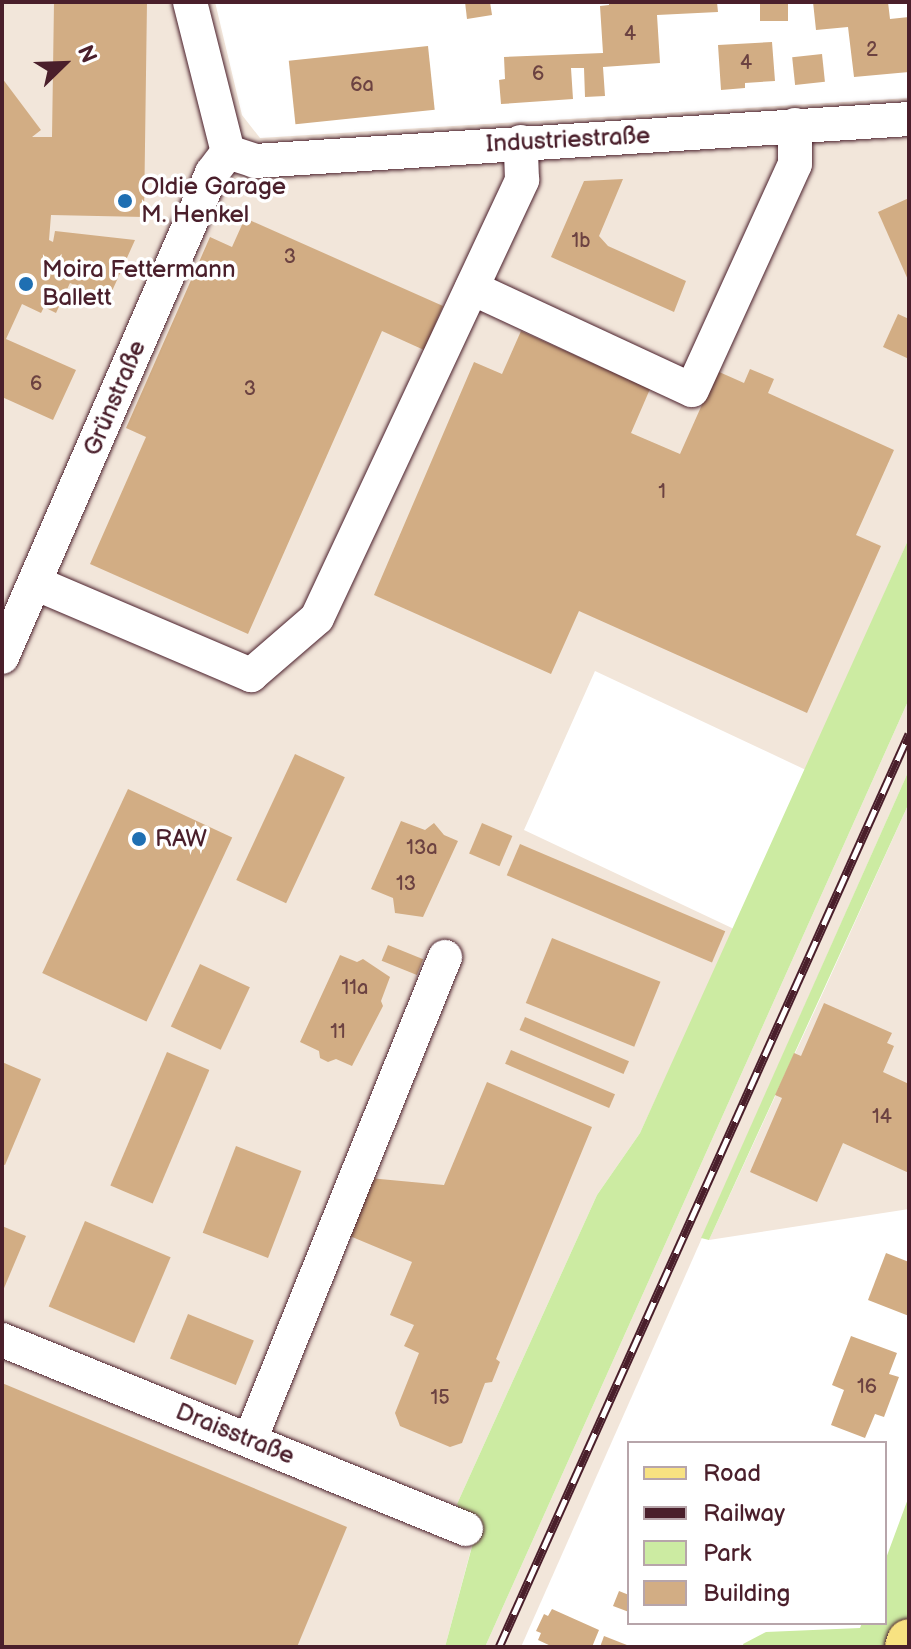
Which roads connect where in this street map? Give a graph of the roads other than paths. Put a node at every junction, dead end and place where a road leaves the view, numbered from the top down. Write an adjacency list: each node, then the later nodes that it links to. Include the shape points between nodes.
1 (190, 2): 5 (street)
2 (909, 119): 3 (street, Industriestraße)
3 (795, 125): 4 (street, Industriestraße); 6 (street, via 795,164 692,390)
4 (521, 142): 5 (street, Industriestraße, via 255,161); 6 (street, via 522,180)
5 (228, 152): 7 (street, Grünstraße, via 212,173)
6 (472, 288): 7 (street, via 317,618 251,675)
7 (35, 583): 8 (street, Grünstraße)
8 (2, 657)
9 (445, 957): 11 (street)
10 (2, 1340): 11 (street, Draisstraße)
11 (250, 1440): 12 (street, Draisstraße)
12 (466, 1529)

